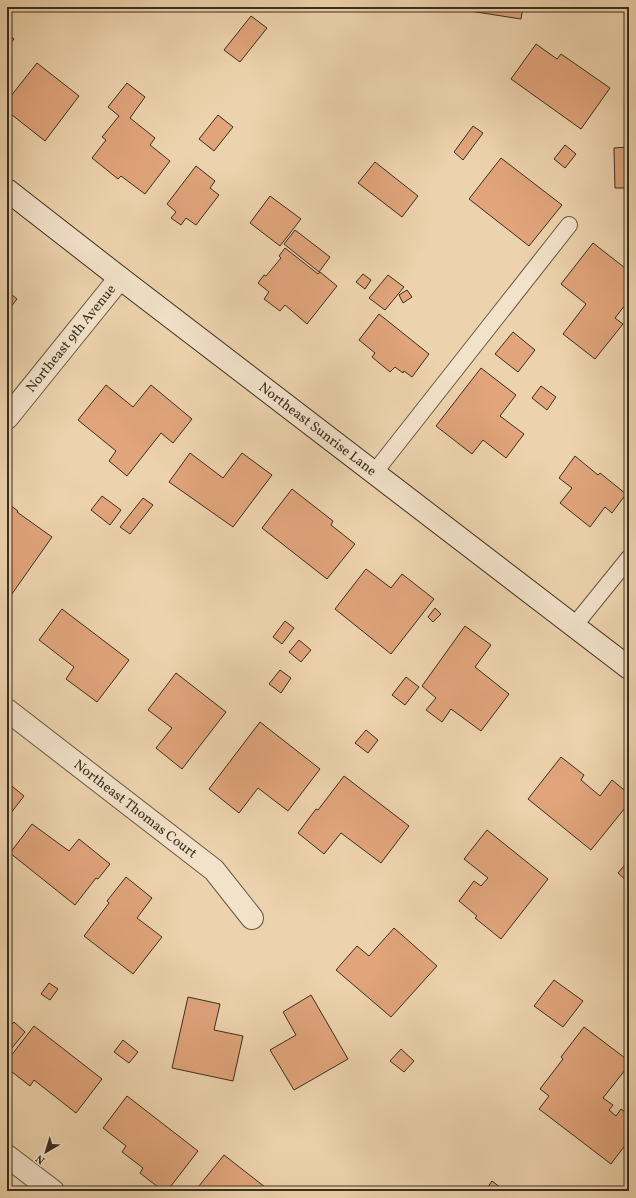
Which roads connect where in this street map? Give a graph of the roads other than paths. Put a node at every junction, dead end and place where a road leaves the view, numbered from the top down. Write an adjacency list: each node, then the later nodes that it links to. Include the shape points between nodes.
1 (7, 190): 3 (street, Northeast Sunrise Lane)
2 (569, 226): 5 (lane)
3 (120, 278): 4 (street, Northeast 9th Avenue); 5 (street, Northeast Sunrise Lane)
4 (7, 418)
5 (374, 473): 7 (street, Northeast Sunrise Lane)
6 (629, 558): 7 (lane)
7 (574, 626): 8 (street, Northeast Sunrise Lane)
8 (629, 668)
9 (7, 710): 10 (street, Northeast Thomas Court, via 214,870)
10 (252, 918)
11 (7, 1156): 12 (street)
12 (53, 1191)

